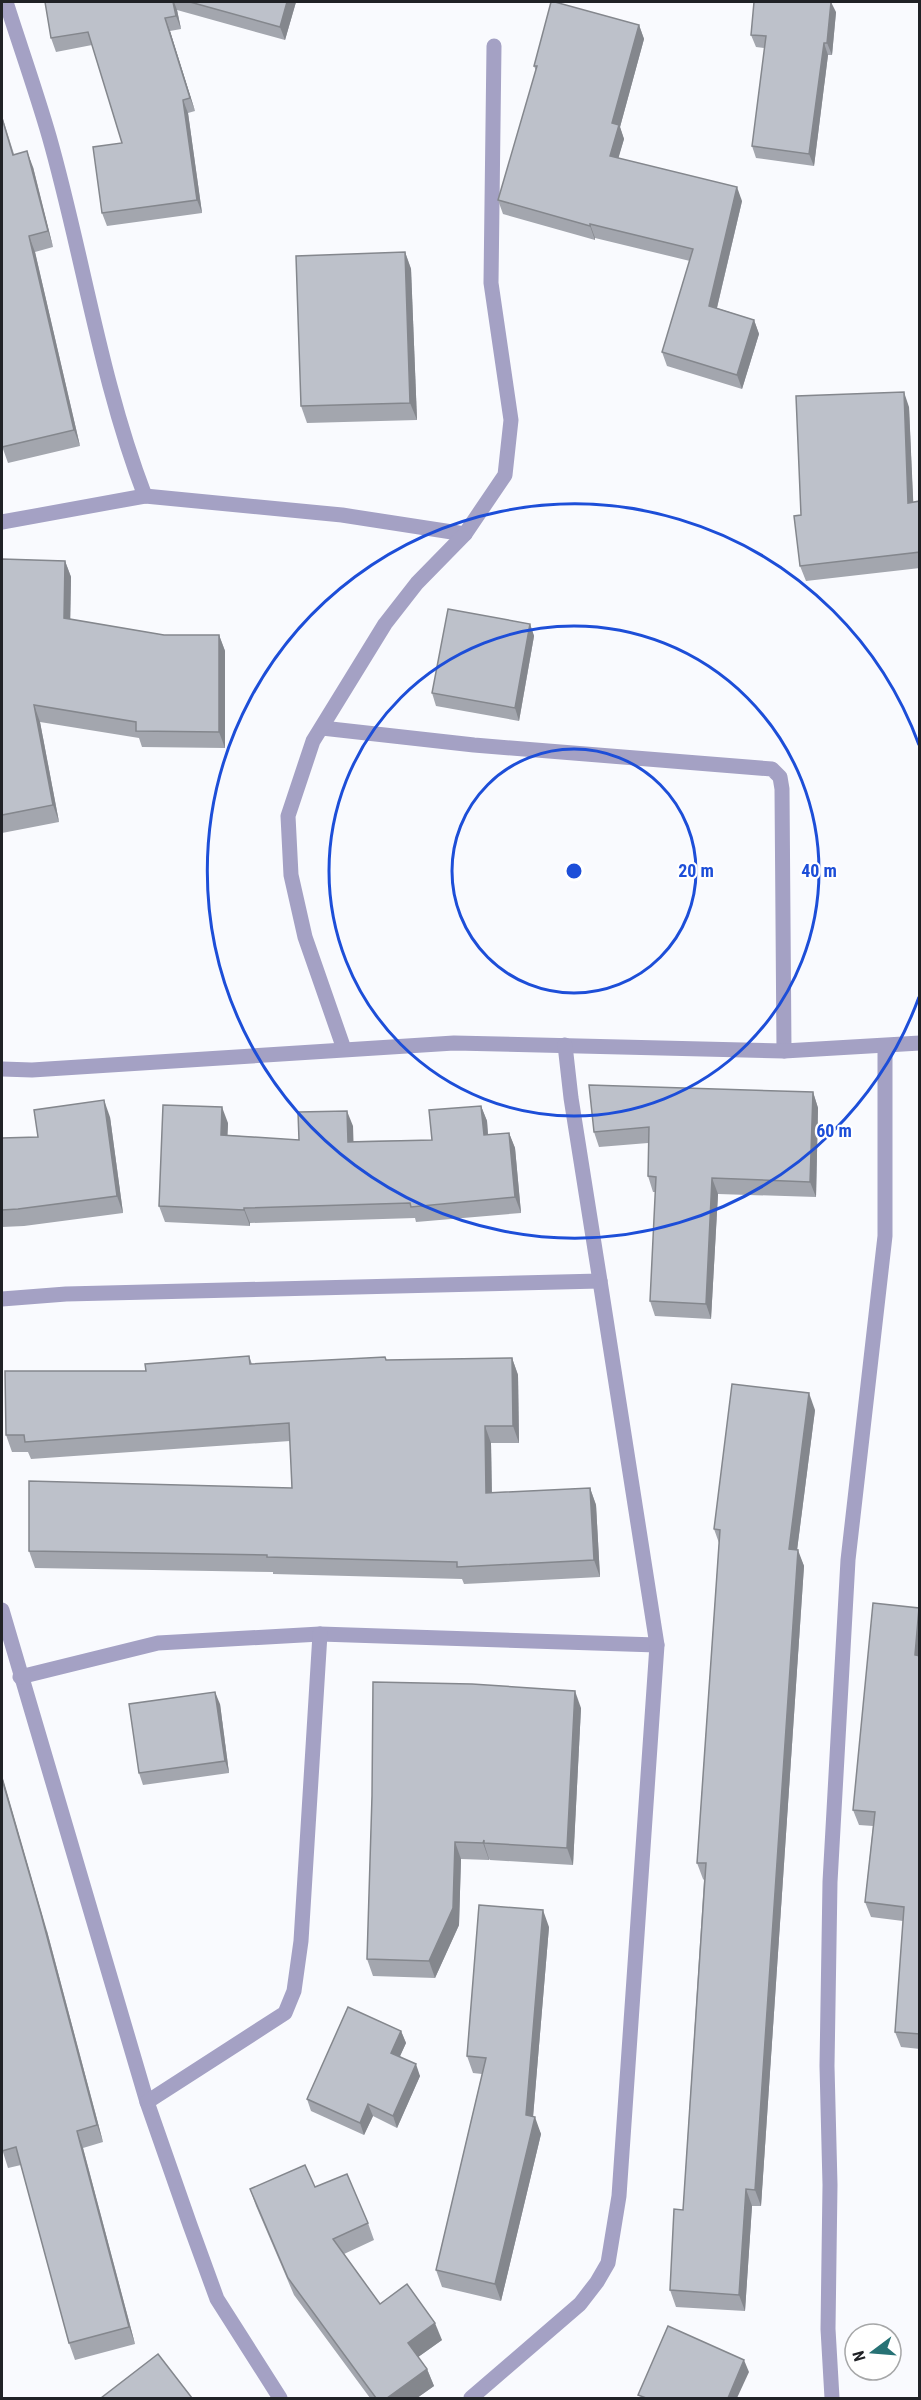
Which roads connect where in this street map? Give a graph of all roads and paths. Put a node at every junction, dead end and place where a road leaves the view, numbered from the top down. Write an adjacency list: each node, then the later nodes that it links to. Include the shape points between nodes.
1 (6, 2): 3 (street, via 49,136 115,404)
2 (494, 46): 5 (street, via 491,283 511,420 505,475)
3 (145, 496): 4 (street); 5 (street, via 342,515)
4 (2, 522)
5 (465, 534): 6 (street, via 417,583 385,624)
6 (322, 728): 10 (street, via 288,816 291,874 305,938); 11 (street, via 474,746 772,769 780,777 782,789)
7 (920, 1043): 9 (street)
8 (565, 1045): 10 (street, via 454,1043); 11 (street); 13 (street)
9 (885, 1046): 11 (street); 22 (street, via 885,1236 848,1560 830,1882 826,2066)
10 (344, 1049): 12 (street)
11 (784, 1051)
12 (2, 1069)
13 (600, 1281): 14 (street, via 66,1294); 17 (street)
14 (2, 1299)
15 (2, 1610): 18 (street)
16 (320, 1634): 17 (street); 18 (street, via 158,1642); 19 (street, via 301,1941 294,1991 285,2013)
17 (657, 1645): 21 (street, via 619,2196 608,2263 580,2304)
18 (20, 1677): 19 (street)
19 (147, 2102): 20 (street, via 217,2299)
20 (280, 2398)
21 (471, 2398)
22 (832, 2398)

